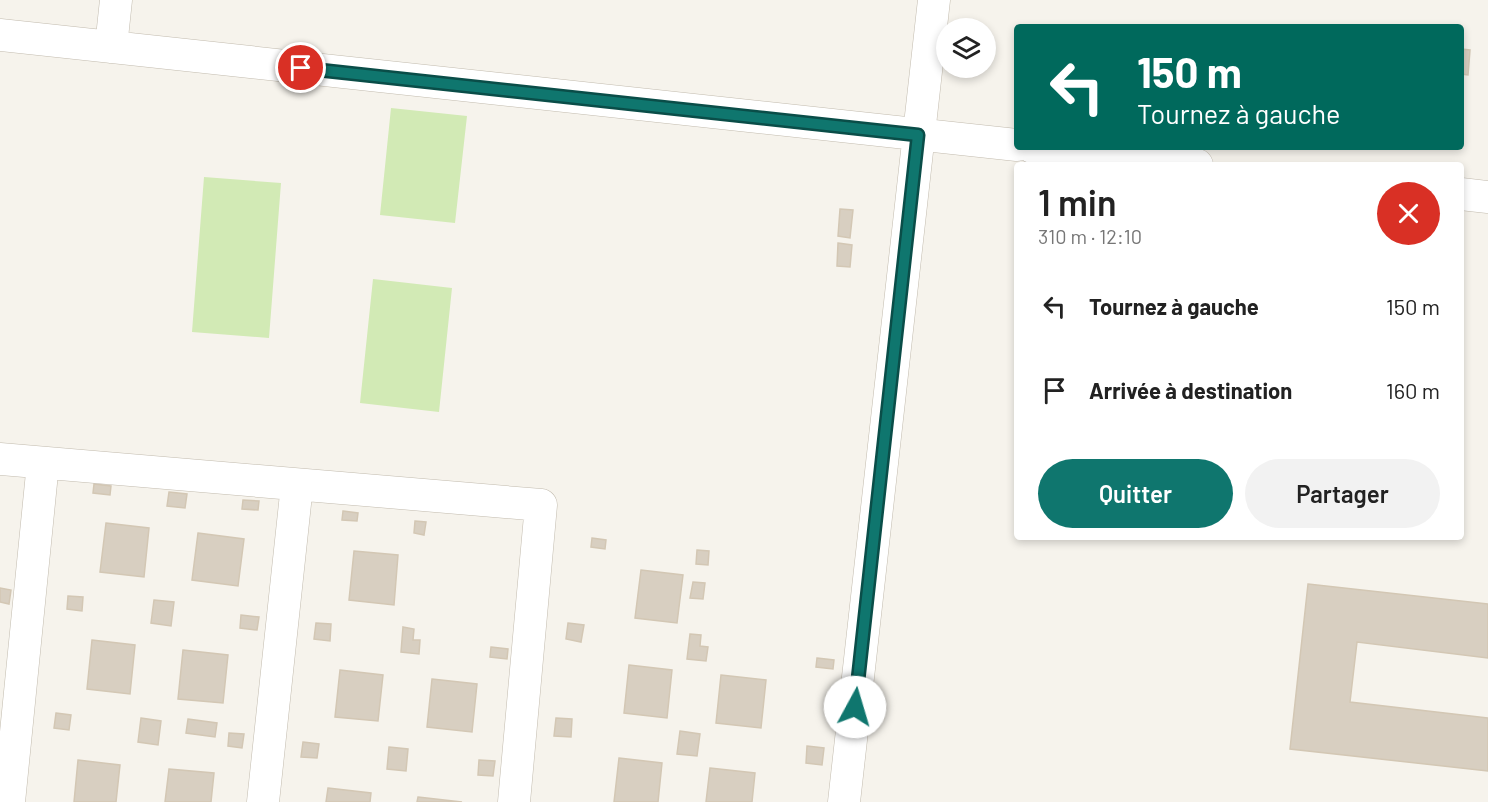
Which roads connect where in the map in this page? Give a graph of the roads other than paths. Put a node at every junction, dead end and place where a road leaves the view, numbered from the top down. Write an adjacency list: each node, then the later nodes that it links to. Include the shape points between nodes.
1 (116, 0): 4 (lane)
2 (934, 0): 5 (lane)
3 (0, 35): 4 (lane)
4 (111, 47): 5 (lane)
5 (918, 135): 6 (lane); 17 (lane)
6 (1014, 145)
7 (1060, 150): 8 (lane)
8 (1170, 162)
9 (1464, 194): 10 (lane)
10 (1488, 197)
11 (0, 459): 12 (lane)
12 (43, 463): 13 (lane); 14 (lane)
13 (297, 485): 15 (lane); 16 (lane, via 541,505)
14 (9, 802)
15 (263, 802)
16 (514, 802)
17 (844, 802)

